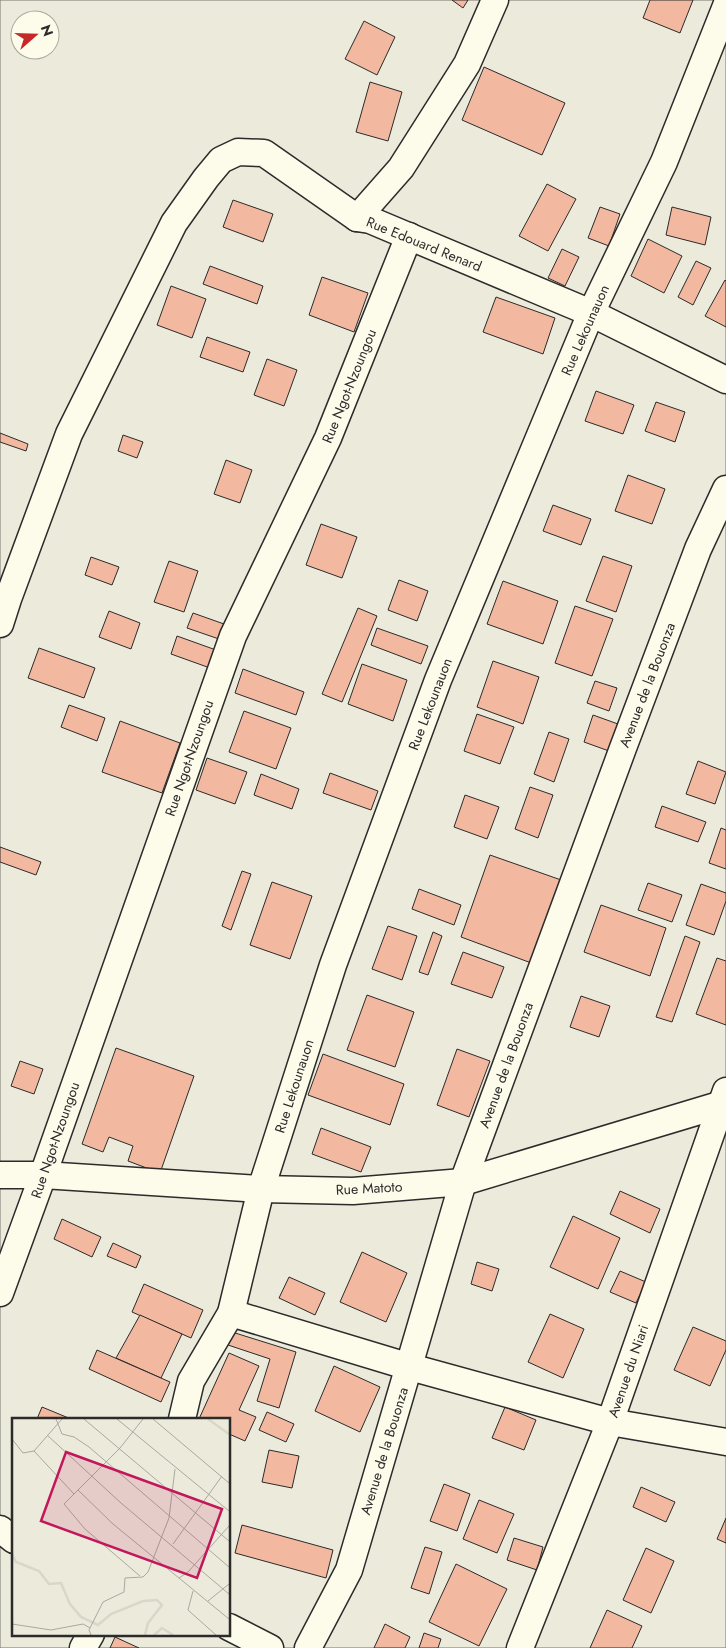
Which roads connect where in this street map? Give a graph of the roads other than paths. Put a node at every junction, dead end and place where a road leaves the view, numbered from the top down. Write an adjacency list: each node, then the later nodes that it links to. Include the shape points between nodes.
1 (494, 0): 3 (street, Rue Edouard Renard, via 467,64 402,168)
2 (726, 6): 5 (street, Rue Lekounauon, via 664,162)
3 (357, 218): 4 (street, Rue Edouard Renard); 8 (street, via 264,153 238,152 221,160 174,223 69,434)
4 (409, 236): 5 (street, Rue Edouard Renard); 11 (street, Rue Ngot-Nzoungou, via 328,438 233,636)
5 (591, 312): 6 (street, Rue Edouard Renard); 13 (street, Rue Lekounauon, via 438,680 333,965)
6 (726, 380)
7 (726, 489): 12 (street, Avenue de la Bouonza, via 698,549 626,738)
8 (0, 624)
9 (725, 1099): 12 (street, Rue Matoto); 18 (street, Avenue du Niari)
10 (0, 1175): 11 (street, Rue Matoto)
11 (43, 1175): 13 (street, Rue Matoto); 14 (street, Rue Ngot-Nzoungou)
12 (463, 1182): 13 (street, Rue Matoto, via 353,1191); 16 (street, Avenue de la Bouonza)
13 (261, 1189): 15 (street, Rue Lekounauon)
14 (0, 1293)
15 (231, 1313): 16 (street); 17 (street, Rue Lekounauon, via 191,1381)
16 (410, 1367): 18 (street); 26 (street, Avenue de la Bouonza, via 349,1570)
17 (182, 1418)
18 (610, 1422): 19 (street); 27 (street, Avenue du Niari)
19 (726, 1442)
20 (0, 1529): 21 (street)
21 (12, 1538)
22 (230, 1628): 25 (street)
23 (90, 1636): 24 (street)
24 (83, 1648)
25 (270, 1648)
26 (308, 1648)
27 (520, 1648)

